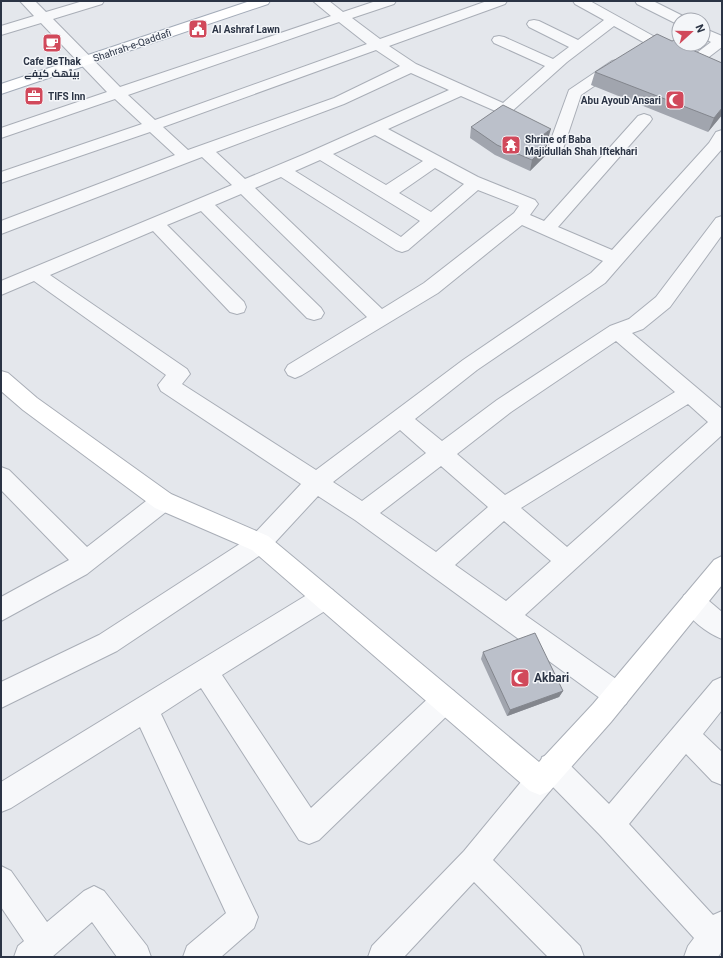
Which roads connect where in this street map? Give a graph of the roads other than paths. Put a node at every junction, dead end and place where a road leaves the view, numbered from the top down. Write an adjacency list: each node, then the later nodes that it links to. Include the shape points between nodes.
1 (27, 1): 12 (street)
2 (97, 1): 12 (street)
3 (227, 1): 22 (street, Shahrah-e-Qaddafi)
4 (263, 1): 24 (street, Shahrah-e-Qaddafi)
5 (320, 1): 11 (street)
6 (389, 1): 11 (street)
7 (500, 1): 20 (street)
8 (580, 1): 13 (street)
9 (650, 2): 10 (street)
10 (671, 15)
11 (341, 17): 20 (street); 31 (street)
12 (44, 18): 15 (street); 22 (street)
13 (614, 19): 18 (street); 21 (street)
14 (534, 24): 21 (street)
15 (1, 31)
16 (711, 36): 19 (street)
17 (499, 40): 26 (street)
18 (650, 40): 25 (street); 37 (street, via 574,94)
19 (722, 41): 25 (street)
20 (378, 45): 27 (street); 33 (street)
21 (579, 46): 26 (street)
22 (76, 49): 23 (street, Shahrah-e-Qaddafi); 24 (street)
23 (61, 54)
24 (86, 60): 29 (street, Shahrah-e-Qaddafi); 31 (street)
25 (695, 61): 28 (street)
26 (555, 65): 30 (street, via 505,110)
27 (411, 67): 30 (street); 38 (street, via 339,101)
28 (722, 74)
29 (1, 89)
30 (462, 90): 34 (street)
31 (118, 94): 33 (street); 35 (street)
32 (644, 119): 53 (street)
33 (152, 126): 40 (street); 43 (street)
34 (376, 129): 39 (street); 41 (street)
35 (1, 133)
36 (722, 135): 54 (street)
37 (557, 145)
38 (206, 150): 40 (street); 45 (street)
39 (321, 154): 42 (street); 46 (street)
40 (186, 157): 52 (street)
41 (434, 161): 44 (street); 46 (street)
42 (282, 170): 45 (street); 49 (street, via 402,246)
43 (1, 178)
44 (476, 183): 48 (street, via 529,204); 49 (street)
45 (243, 186): 47 (street); 59 (street)
46 (387, 193): 49 (street)
47 (203, 203): 51 (street); 58 (street)
48 (520, 216): 53 (street); 59 (street, via 431,288)
49 (432, 220)
50 (722, 222): 60 (street, via 663,302 636,324)
51 (155, 223): 55 (street); 57 (street)
52 (1, 228)
53 (547, 228): 54 (street)
54 (615, 259): 64 (street, via 598,278 470,365)
55 (35, 273): 56 (street); 68 (street, via 180,374 168,385)
56 (1, 288)
57 (236, 307)
58 (314, 313)
59 (381, 319): 61 (street)
60 (617, 332): 63 (street); 66 (street, via 504,406)
61 (295, 370)
62 (1, 379): 69 (street, via 30,404)
63 (690, 393): 65 (street); 70 (street)
64 (400, 418): 66 (street); 68 (street)
65 (722, 421): 73 (street)
66 (442, 454): 70 (street); 71 (street)
67 (1, 476): 74 (street)
68 (317, 482): 71 (street); 72 (street)
69 (163, 501): 72 (street); 74 (street)
70 (504, 507): 73 (street); 75 (street)
71 (363, 513): 75 (street)
72 (260, 543): 77 (street); 84 (street, via 108,643)
73 (568, 561): 80 (street)
74 (85, 562): 79 (street)
75 (437, 566): 80 (street)
76 (722, 567): 78 (street)
77 (324, 598): 82 (street); 86 (street)
78 (692, 603): 81 (street); 85 (street)
79 (1, 610)
80 (507, 616): 85 (street)
81 (722, 627)
82 (205, 671): 86 (street, via 309,830); 87 (street)
83 (722, 690): 88 (street)
84 (1, 695)
85 (617, 695): 90 (street)
86 (445, 700): 90 (street)
87 (145, 709): 91 (street); 98 (street, via 243,917)
88 (685, 735): 89 (street); 92 (street)
89 (722, 771)
90 (546, 774): 92 (street); 93 (street)
91 (1, 798)
92 (610, 825): 95 (street)
93 (474, 861): 99 (street); 100 (street)
94 (1, 881): 96 (street)
95 (711, 940)
96 (36, 950): 97 (street, via 94,901)
97 (136, 957)
98 (198, 957)
99 (383, 957)
100 (569, 957)

